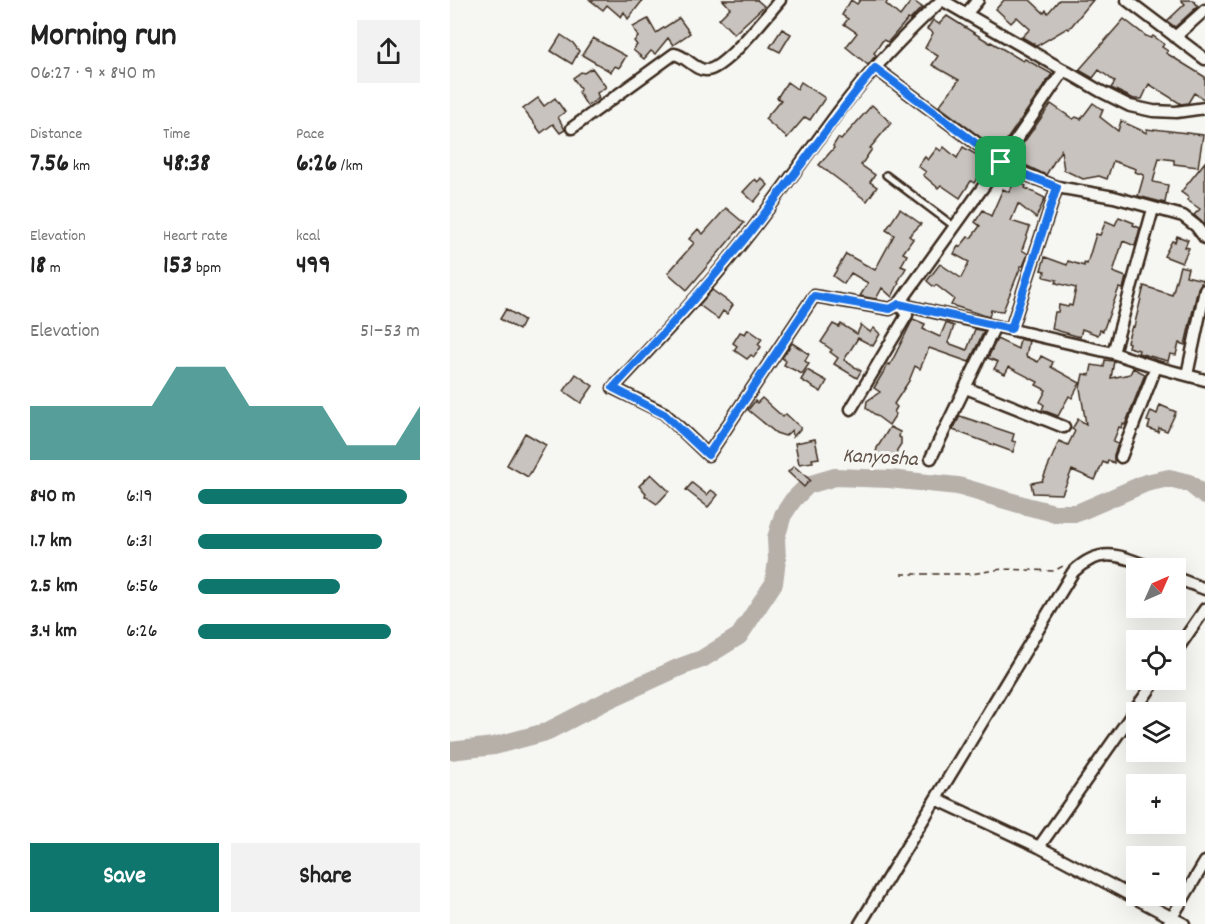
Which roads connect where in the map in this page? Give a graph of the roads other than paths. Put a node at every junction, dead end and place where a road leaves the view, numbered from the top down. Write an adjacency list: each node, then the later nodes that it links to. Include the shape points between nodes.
1 (780, 0): 12 (street, via 719,65 702,69 674,54)
2 (942, 0): 6 (street); 9 (street)
3 (978, 0): 6 (street)
4 (1126, 0): 7 (street)
5 (1205, 10): 7 (street)
6 (966, 15): 10 (street)
7 (1175, 37): 8 (street)
8 (1205, 59)
9 (875, 68): 13 (street); 21 (street, via 748,235 613,388 664,414 708,455 814,296 890,309)
10 (1064, 70): 11 (street, via 1130,106 1176,112); 13 (street)
11 (1205, 108)
12 (572, 128)
13 (1001, 162): 15 (street); 17 (street)
14 (886, 175): 17 (lane)
15 (1057, 187): 16 (street); 23 (street)
16 (1154, 209): 18 (street, via 1184,216); 24 (street)
17 (954, 227): 21 (street)
18 (1205, 238)
19 (1205, 290): 20 (street)
20 (1204, 303): 26 (street)
21 (899, 304): 22 (street); 29 (street, via 907,315)
22 (995, 326): 23 (street); 28 (street)
23 (1011, 329): 24 (street)
24 (1113, 353): 25 (street)
25 (1156, 367): 26 (street); 31 (street)
26 (1187, 375): 27 (street)
27 (1205, 380)
28 (966, 388): 30 (street); 32 (street)
29 (850, 409)
30 (1064, 427)
31 (1121, 457)
32 (931, 458)
33 (1126, 558): 39 (street, via 1098,556 1073,572)
34 (1186, 582): 35 (street)
35 (1205, 589)
36 (1205, 609): 37 (street)
37 (1186, 637)
38 (1149, 690): 40 (street)
39 (936, 799): 40 (street); 43 (street)
40 (1039, 847): 42 (street)
41 (1205, 862): 42 (street)
42 (1170, 921): 44 (street)
43 (860, 924)
44 (1184, 924)

